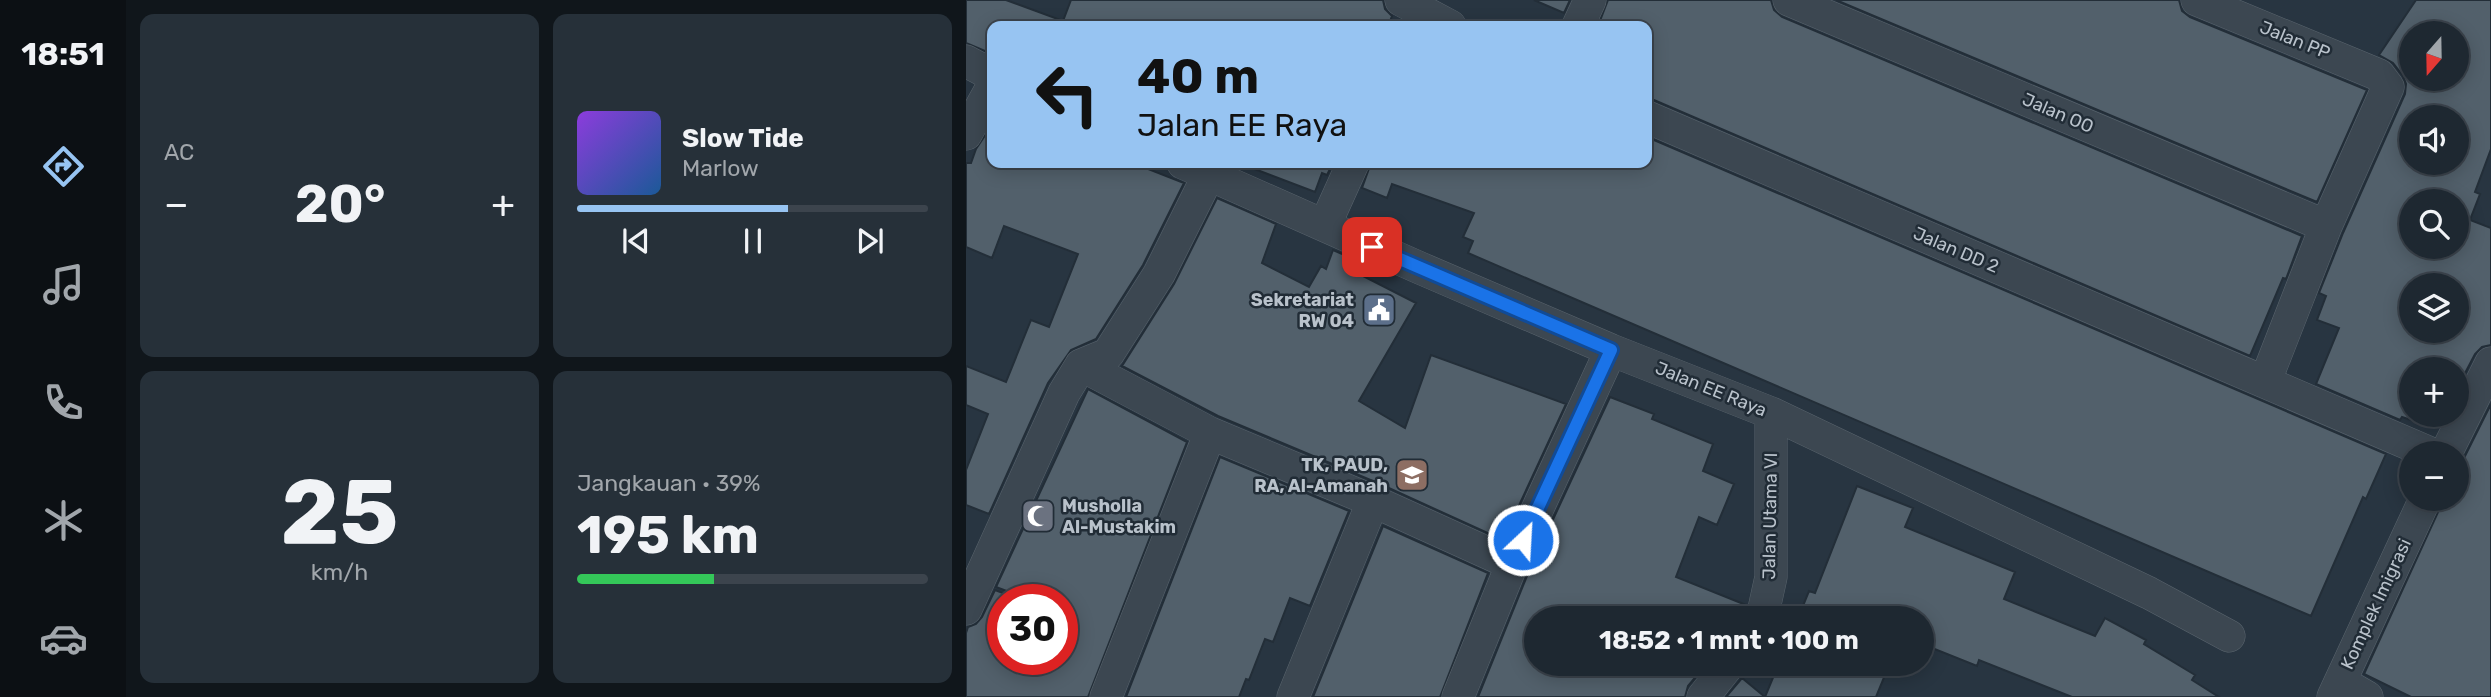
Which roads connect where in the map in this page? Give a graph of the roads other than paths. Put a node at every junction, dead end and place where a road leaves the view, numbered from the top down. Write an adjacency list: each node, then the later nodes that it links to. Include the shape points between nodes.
1 (1590, 0): 6 (street)
2 (1790, 0): 15 (street, Jalan OO)
3 (2197, 0): 15 (street, Jalan PP, via 2379,75 2388,88)
4 (1416, 9): 5 (street)
5 (1440, 21)
6 (1580, 21)
7 (966, 61): 8 (street)
8 (987, 72)
9 (987, 96): 11 (street)
10 (1652, 119): 19 (street, Jalan DD 2)
11 (966, 134)
12 (1196, 168): 14 (street, Jalan EE Raya); 18 (street, via 1159,274 1108,354)
13 (1351, 168): 14 (street)
14 (1325, 225): 16 (street, Jalan EE Raya)
15 (2326, 226): 19 (street)
16 (1611, 350): 20 (street, Jalan EE Raya); 26 (street)
17 (2491, 363): 23 (street)
18 (1081, 365): 21 (street); 28 (street)
19 (2265, 382): 22 (street, Jalan DD 2)
20 (1772, 413): 27 (street, Jalan Utama VI, via 1772,577); 29 (street, Jalan EE Raya, via 2149,593)
21 (1210, 433): 24 (street); 32 (street)
22 (2402, 441)
23 (2452, 441)
24 (1373, 501): 26 (street); 33 (street)
25 (2420, 511): 31 (street, Komplek Imigrasi)
26 (1512, 564): 34 (street)
27 (1765, 606)
28 (966, 609)
29 (2229, 636)
30 (1720, 676): 35 (street)
31 (2347, 692)
32 (1106, 697)
33 (1293, 697)
34 (1458, 697)
35 (1703, 697)

